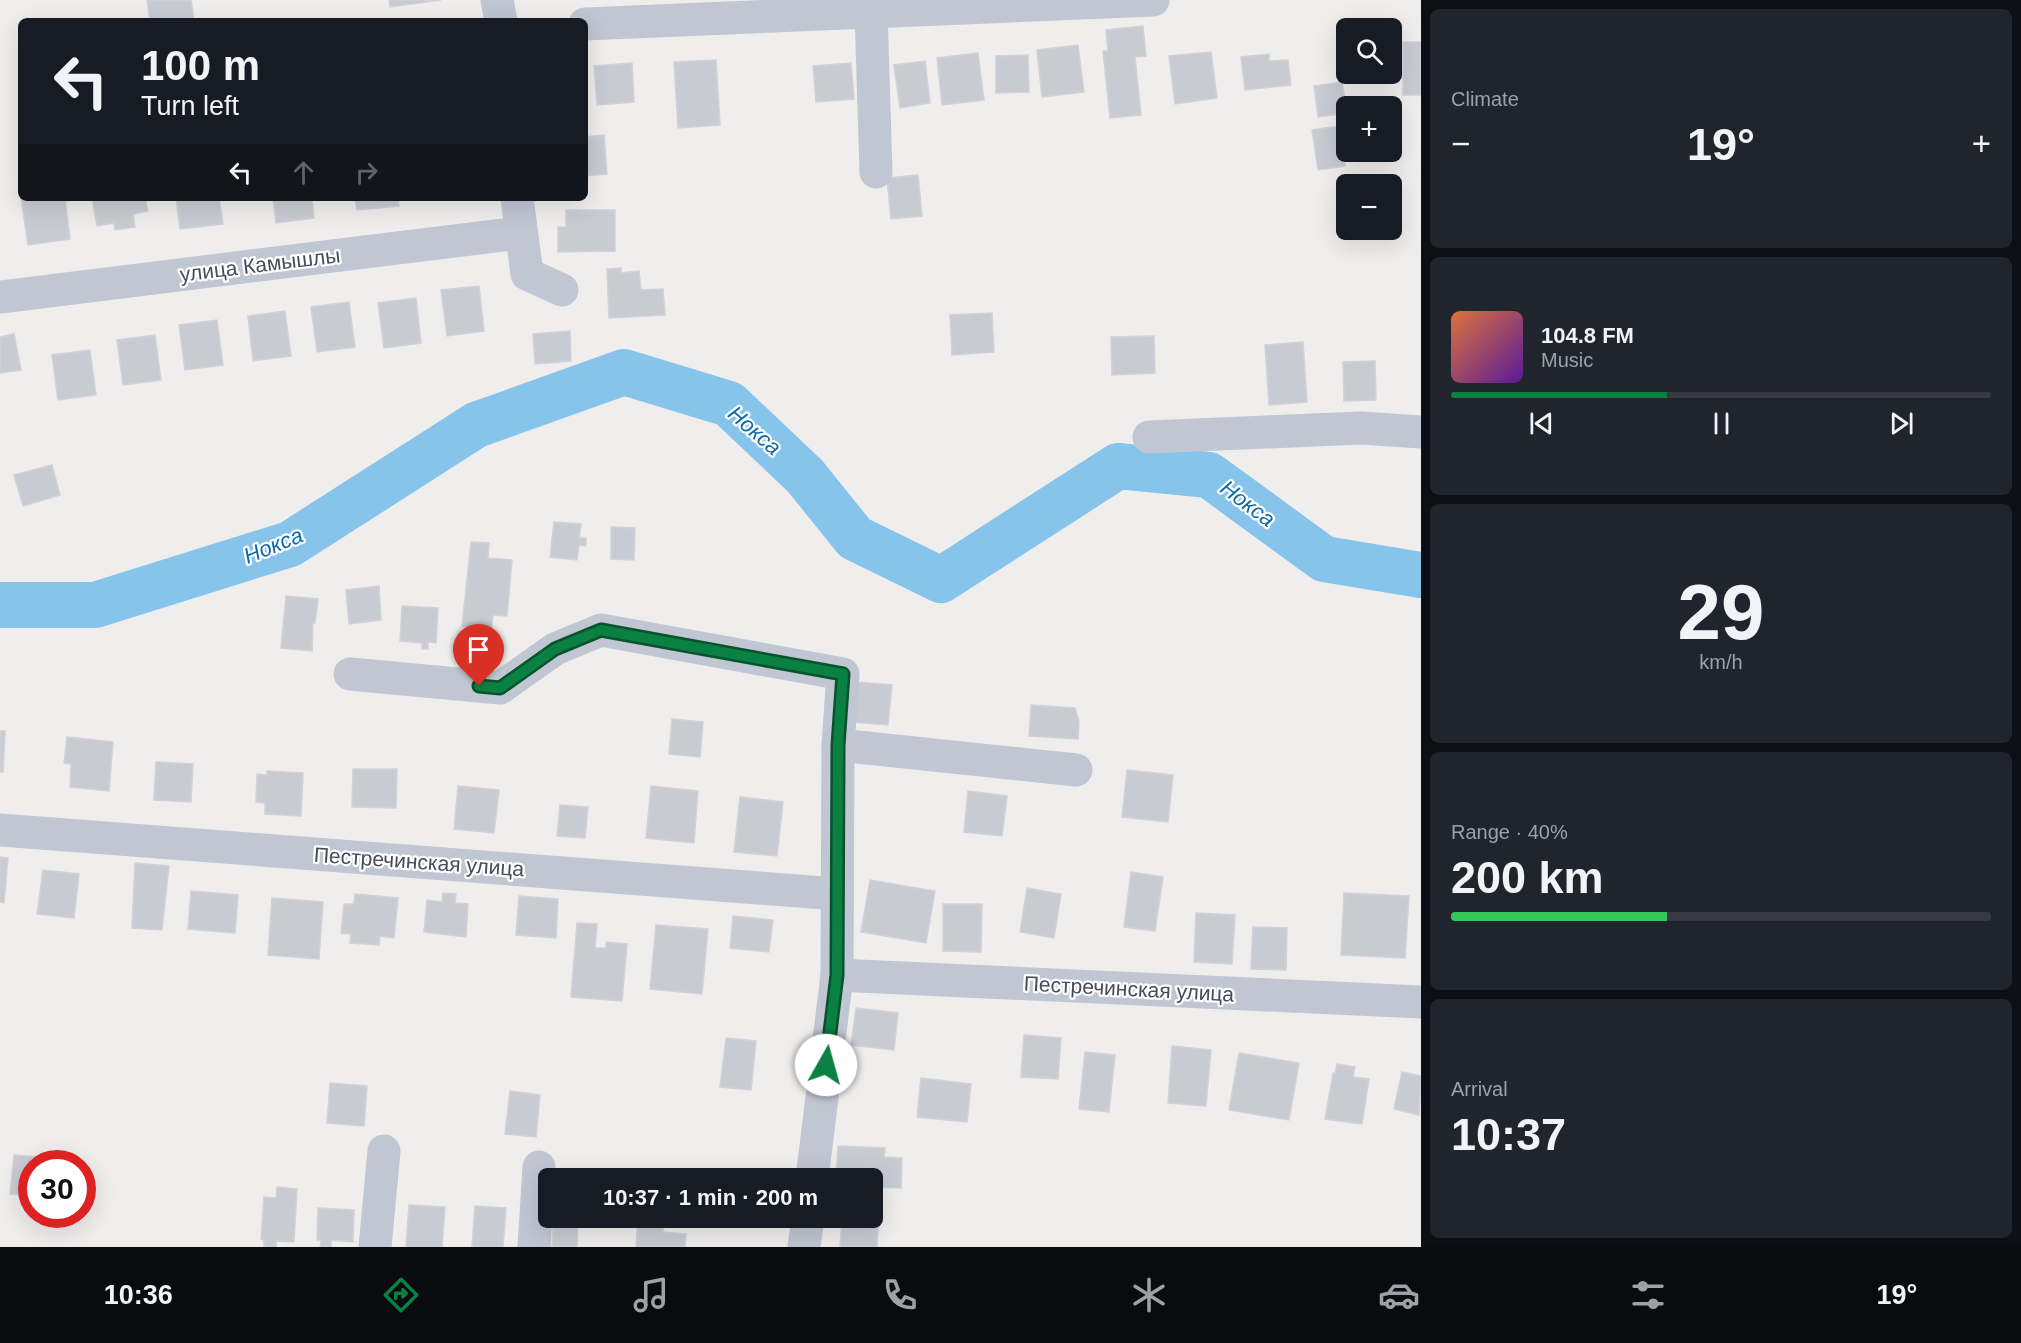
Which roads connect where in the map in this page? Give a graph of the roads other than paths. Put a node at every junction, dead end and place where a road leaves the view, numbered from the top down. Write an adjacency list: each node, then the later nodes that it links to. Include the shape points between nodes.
1 (497, 0): 4 (street)
2 (1153, 0): 3 (street)
3 (872, 11): 5 (street); 6 (street)
4 (500, 18)
5 (588, 24)
6 (876, 172)
7 (517, 201): 8 (street)
8 (520, 233): 9 (street, via 527,274); 10 (street, улица Камышлы)
9 (562, 290)
10 (0, 297)
11 (1421, 432): 12 (street, via 1361,428)
12 (1149, 436)
13 (350, 674): 14 (street, via 500,688 555,649 601,630 843,674)
14 (838, 745): 15 (street); 17 (street)
15 (1076, 770)
16 (0, 830): 17 (street, Пестречинская улица)
17 (837, 894): 18 (street)
18 (837, 975): 19 (street, Пестречинская улица); 22 (street)
19 (1421, 1002)
20 (384, 1151): 24 (street)
21 (539, 1167): 25 (street)
22 (813, 1168)
23 (807, 1228): 26 (street)
24 (375, 1247)
25 (534, 1247)
26 (804, 1247)

